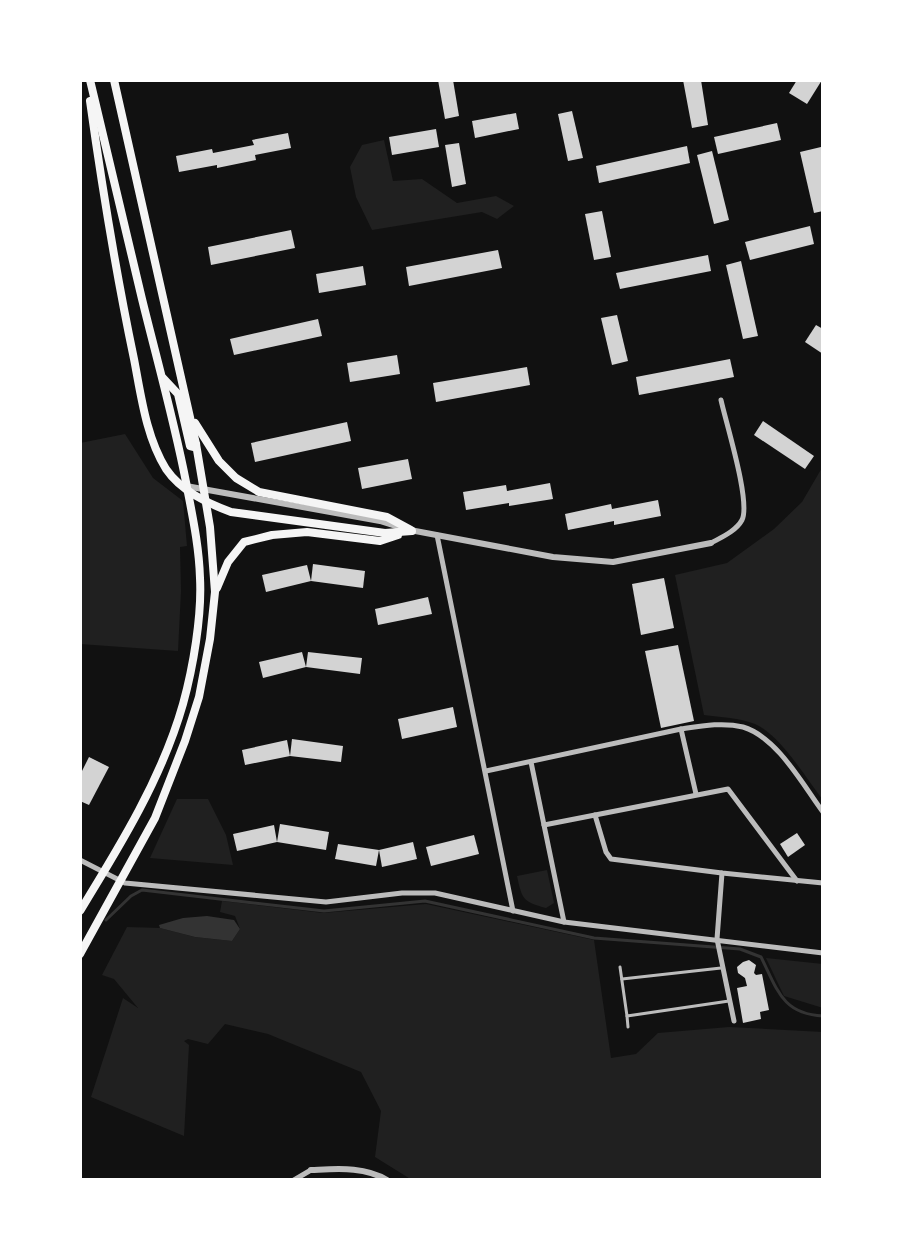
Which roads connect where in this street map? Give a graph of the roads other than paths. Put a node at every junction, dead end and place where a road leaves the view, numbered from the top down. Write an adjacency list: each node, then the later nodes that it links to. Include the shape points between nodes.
1 (89, 80): 3 (main road); 9 (main road, via 113,253 153,444 167,471 208,504 231,512 385,533)
2 (114, 80): 5 (main road)
3 (163, 377): 6 (main road, via 178,394 190,446); 7 (main road)
4 (721, 400): 11 (street, via 744,499 742,519)
5 (191, 417): 6 (main road); 9 (main road, via 219,461 259,492 387,517)
6 (196, 444): 8 (main road)
7 (186, 486): 8 (street); 12 (main road)
8 (204, 490): 9 (street); 13 (main road)
9 (412, 531): 10 (street); 13 (main road, via 380,541 307,532 244,542)
10 (437, 535): 11 (street, via 553,557 613,562); 17 (street)
11 (711, 543)
12 (198, 548): 14 (main road, via 204,541 208,546); 26 (main road, via 199,608 183,704 135,817)
13 (215, 592): 14 (main road)
14 (214, 609): 31 (main road, via 199,697 185,741 155,818)
15 (681, 729): 16 (street); 18 (street); 19 (street, via 725,725 764,737)
16 (531, 762): 17 (street); 21 (street)
17 (486, 771): 27 (street)
18 (696, 795): 20 (street); 24 (street, via 728,789)
19 (823, 812)
20 (595, 815): 21 (street); 23 (street, via 611,859)
21 (544, 825): 28 (street)
22 (80, 860): 27 (street, via 125,883 326,902 435,893)
23 (722, 873): 24 (street); 29 (street)
24 (797, 881): 25 (street)
25 (823, 883)
26 (80, 911)
27 (513, 911): 28 (street)
28 (564, 922): 29 (street)
29 (717, 939): 30 (street); 33 (street)
30 (823, 953)
31 (80, 954)
32 (620, 967): 34 (lane)
33 (722, 968): 34 (lane); 35 (street)
34 (622, 979): 36 (lane)
35 (729, 1001): 36 (lane); 37 (street)
36 (627, 1016): 38 (lane)
37 (734, 1021)
38 (628, 1027)
39 (311, 1170): 40 (street); 41 (street, via 346,1168)
40 (294, 1180)
41 (387, 1180)

